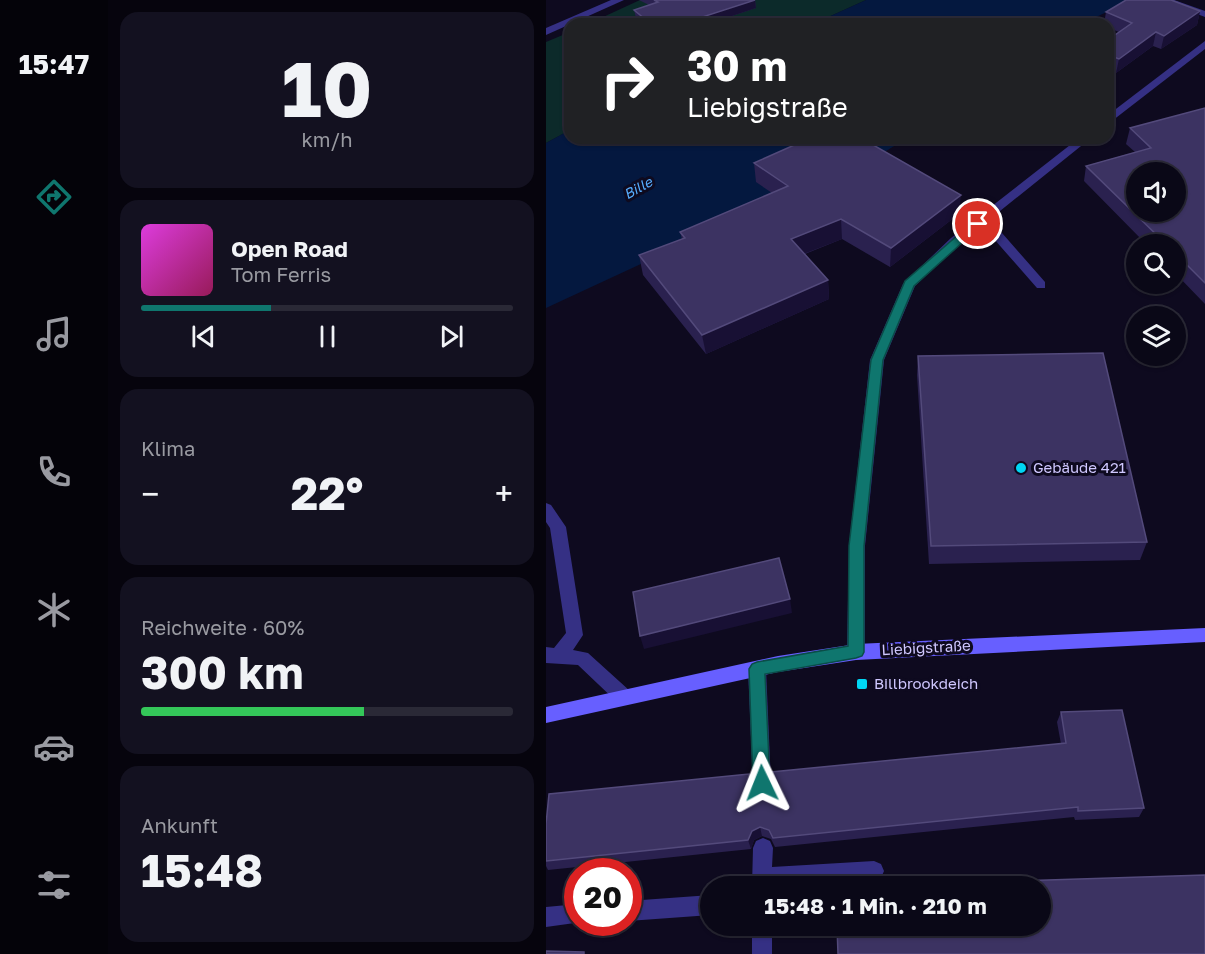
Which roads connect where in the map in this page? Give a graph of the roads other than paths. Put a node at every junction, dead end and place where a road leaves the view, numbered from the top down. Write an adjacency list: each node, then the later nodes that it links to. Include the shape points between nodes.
1 (619, 0): 4 (street)
2 (1165, 0): 3 (street)
3 (1205, 14)
4 (578, 18)
5 (564, 24): 6 (street)
6 (546, 32)
7 (1205, 44): 8 (street)
8 (1114, 116)
9 (1078, 144): 10 (street)
10 (978, 224): 11 (street, via 998,236); 14 (street, via 909,284 877,360 857,546)
11 (1041, 285)
12 (546, 509): 15 (street, via 558,526 575,635)
13 (1205, 635): 14 (street, Liebigstraße)
14 (856, 652): 16 (street, Liebigstraße)
15 (552, 655): 17 (street, via 582,658)
16 (757, 669): 17 (street, Liebigstraße); 19 (street)
17 (624, 697): 18 (street, Liebigstraße)
18 (546, 716)
19 (762, 783)
20 (763, 848): 22 (street)
21 (874, 871): 23 (street)
22 (762, 876)
23 (823, 876)
24 (700, 906): 25 (street)
25 (642, 910)
26 (564, 915): 27 (street)
27 (546, 916)
28 (762, 936): 29 (street)
29 (762, 954)

